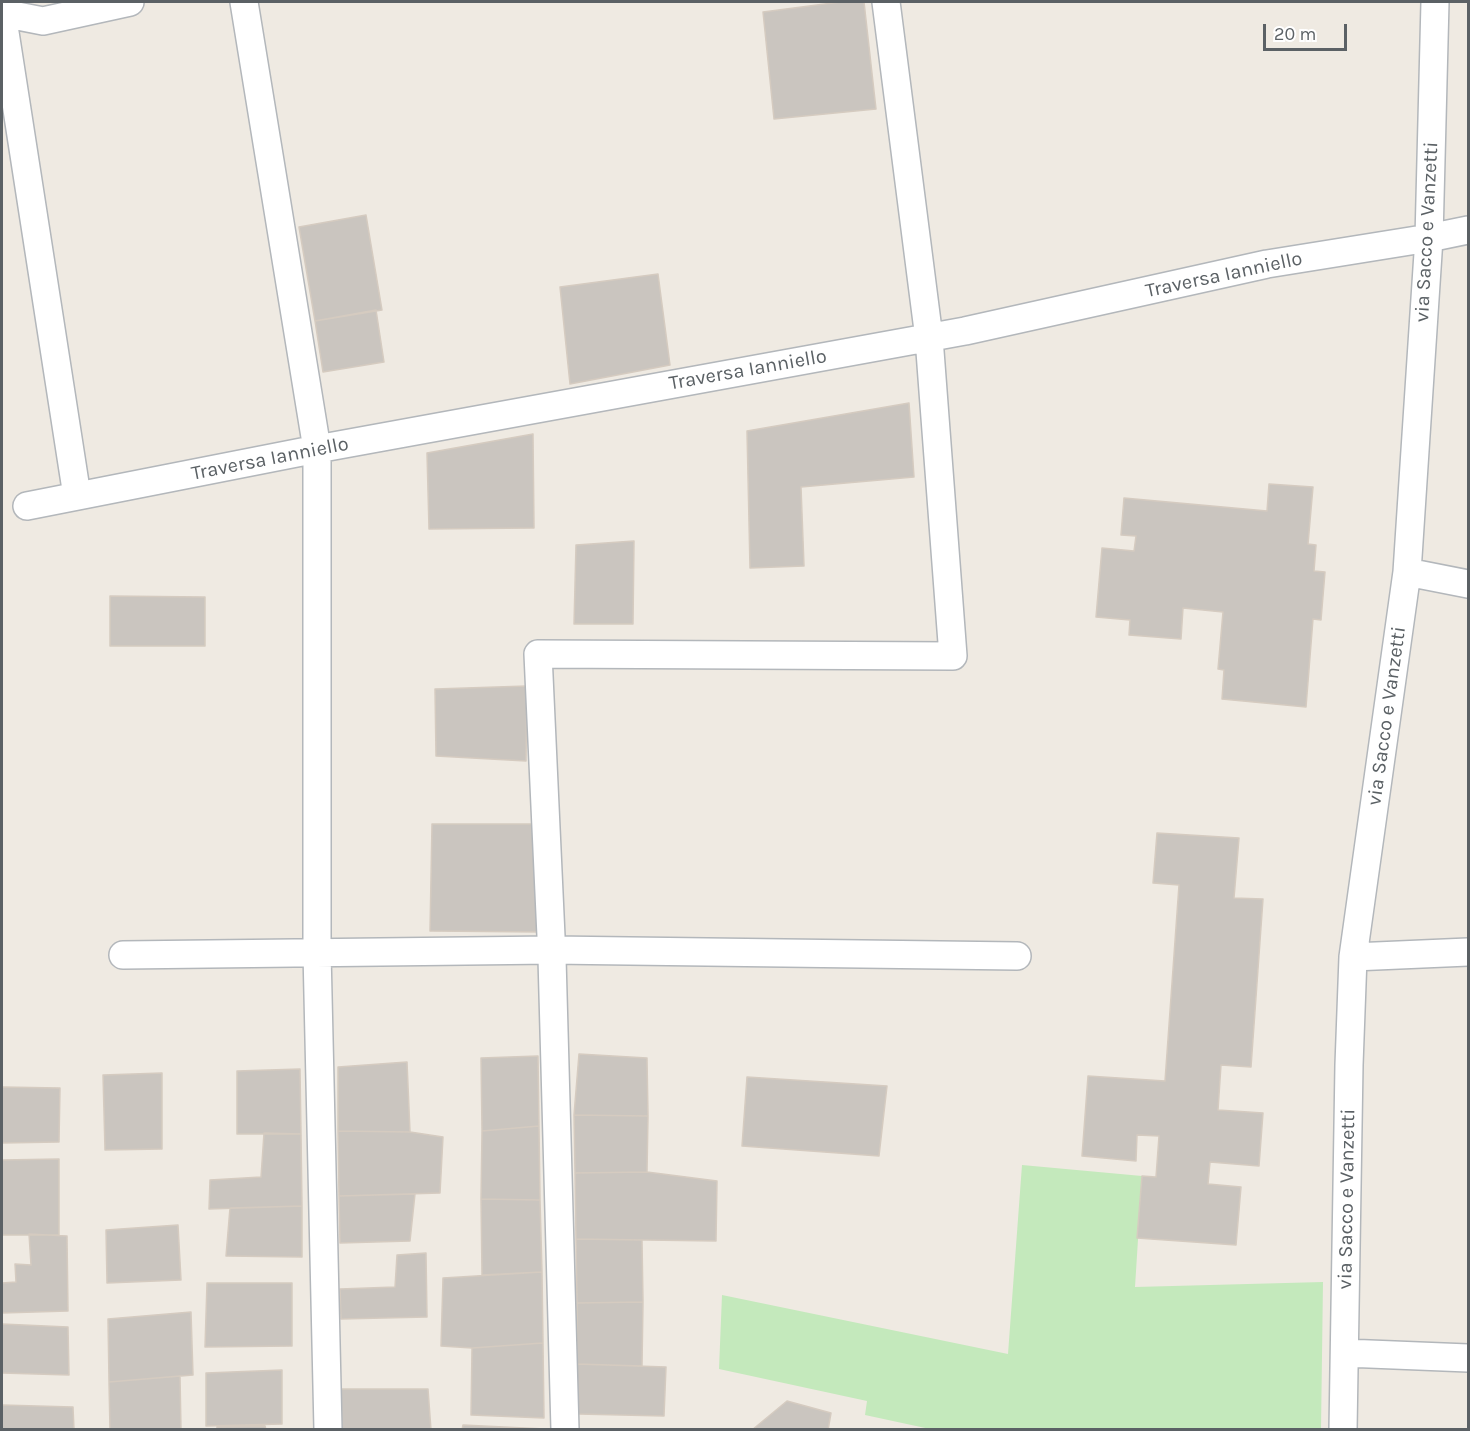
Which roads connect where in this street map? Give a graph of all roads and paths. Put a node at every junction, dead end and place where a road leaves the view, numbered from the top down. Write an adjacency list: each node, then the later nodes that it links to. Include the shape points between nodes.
1 (130, 2): 5 (street, via 43,21)
2 (244, 2): 9 (street)
3 (886, 2): 8 (street)
4 (1435, 2): 7 (street, via Sacco e Vanzetti)
5 (2, 13): 10 (street)
6 (1468, 230): 7 (street, Traversa Ianniello)
7 (1429, 238): 8 (street, Traversa Ianniello, via 1267,264); 12 (street, via Sacco e Vanzetti)
8 (929, 338): 9 (street, Traversa Ianniello); 14 (street, via 953,656 538,654)
9 (317, 449): 10 (street, Traversa Ianniello); 15 (street)
10 (77, 496): 11 (street, Traversa Ianniello)
11 (27, 506)
12 (1407, 572): 13 (street); 19 (street, via Sacco e Vanzetti)
13 (1468, 584)
14 (552, 950): 15 (street); 18 (street); 23 (street)
15 (317, 952): 17 (street); 22 (street)
16 (1468, 952): 19 (street)
17 (123, 955)
18 (1017, 956)
19 (1353, 957): 20 (street, via Sacco e Vanzetti)
20 (1345, 1353): 21 (street); 24 (street, via Sacco e Vanzetti)
21 (1468, 1358)
22 (328, 1430)
23 (565, 1430)
24 (1343, 1430)

